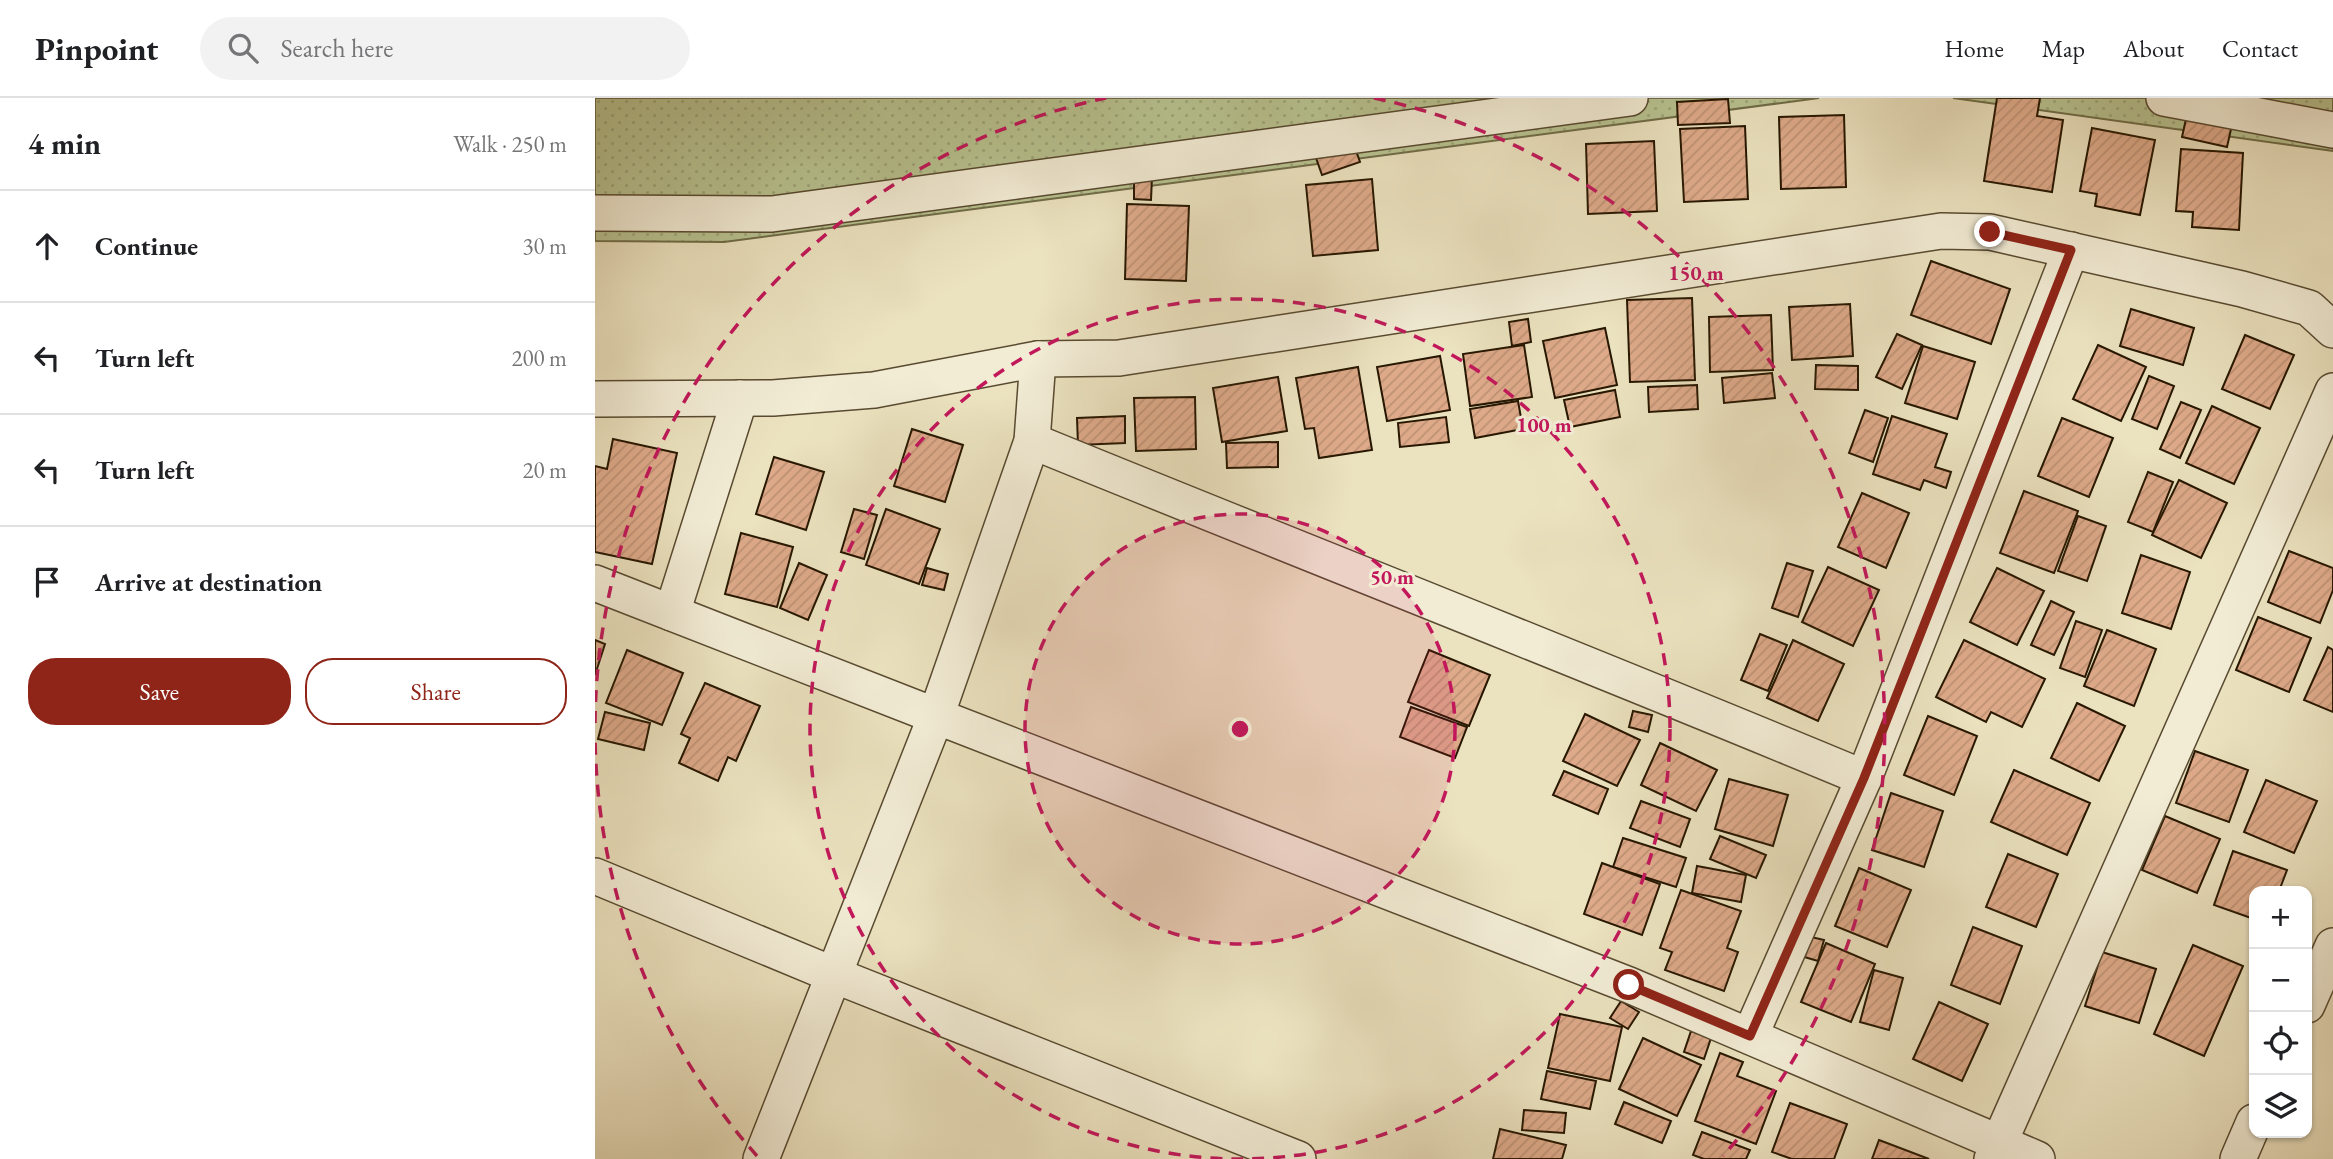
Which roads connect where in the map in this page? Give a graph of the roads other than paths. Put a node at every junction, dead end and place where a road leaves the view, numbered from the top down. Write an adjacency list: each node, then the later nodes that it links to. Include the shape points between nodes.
1 (1630, 98): 4 (street, via 772,214)
2 (2164, 98): 3 (street)
3 (2333, 130)
4 (595, 213)
5 (2071, 250): 6 (street, via 2309,308); 7 (street, via 1990,232 1941,231 1119,358); 15 (street)
6 (2333, 330)
7 (1038, 359): 9 (street, via 874,390); 11 (street)
8 (2333, 391): 22 (street)
9 (740, 398): 10 (street); 13 (street)
10 (595, 399)
11 (1033, 441): 14 (street); 15 (street)
12 (595, 583): 13 (street)
13 (672, 613): 14 (street)
14 (936, 716): 18 (street); 20 (street)
15 (1864, 778): 20 (street)
16 (595, 876): 18 (street)
17 (2333, 946): 19 (street)
18 (834, 975): 23 (street); 24 (street)
19 (2312, 994)
20 (1750, 1036): 22 (street)
21 (2249, 1134): 26 (street)
22 (1995, 1151): 25 (street)
23 (761, 1159)
24 (1298, 1159)
25 (2037, 1159)
26 (2238, 1159)

